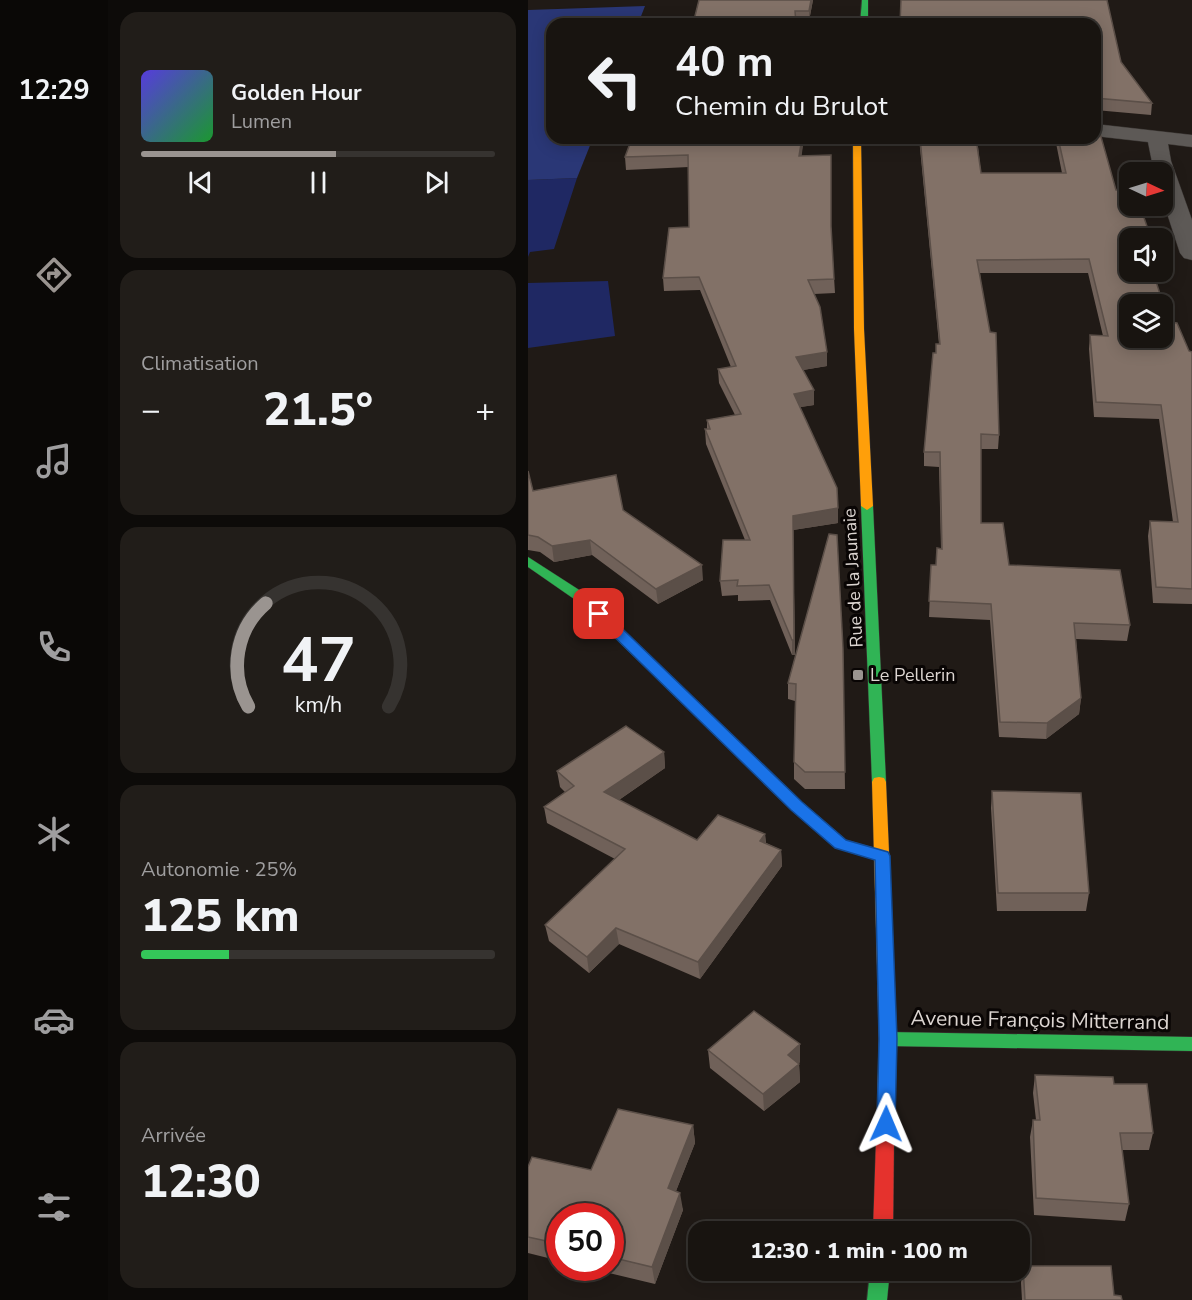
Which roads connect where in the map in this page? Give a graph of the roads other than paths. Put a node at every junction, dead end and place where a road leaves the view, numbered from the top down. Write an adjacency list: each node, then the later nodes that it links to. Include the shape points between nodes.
1 (865, 0): 2 (main road)
2 (864, 18)
3 (1101, 131): 4 (street)
4 (1157, 137): 5 (street); 7 (street, via 1161,161)
5 (1192, 141)
6 (857, 144): 9 (main road, Rue de la Jaunaie, via 859,329)
7 (1192, 253)
8 (528, 561): 9 (main road, via 582,598 841,844)
9 (882, 856): 10 (main road, Rue de la Jaunaie)
10 (888, 1039): 11 (main road, Avenue François Mitterrand); 12 (main road, Rue de la Jaunaie)
11 (1192, 1044)
12 (883, 1221)
13 (879, 1281): 14 (main road)
14 (877, 1300)

